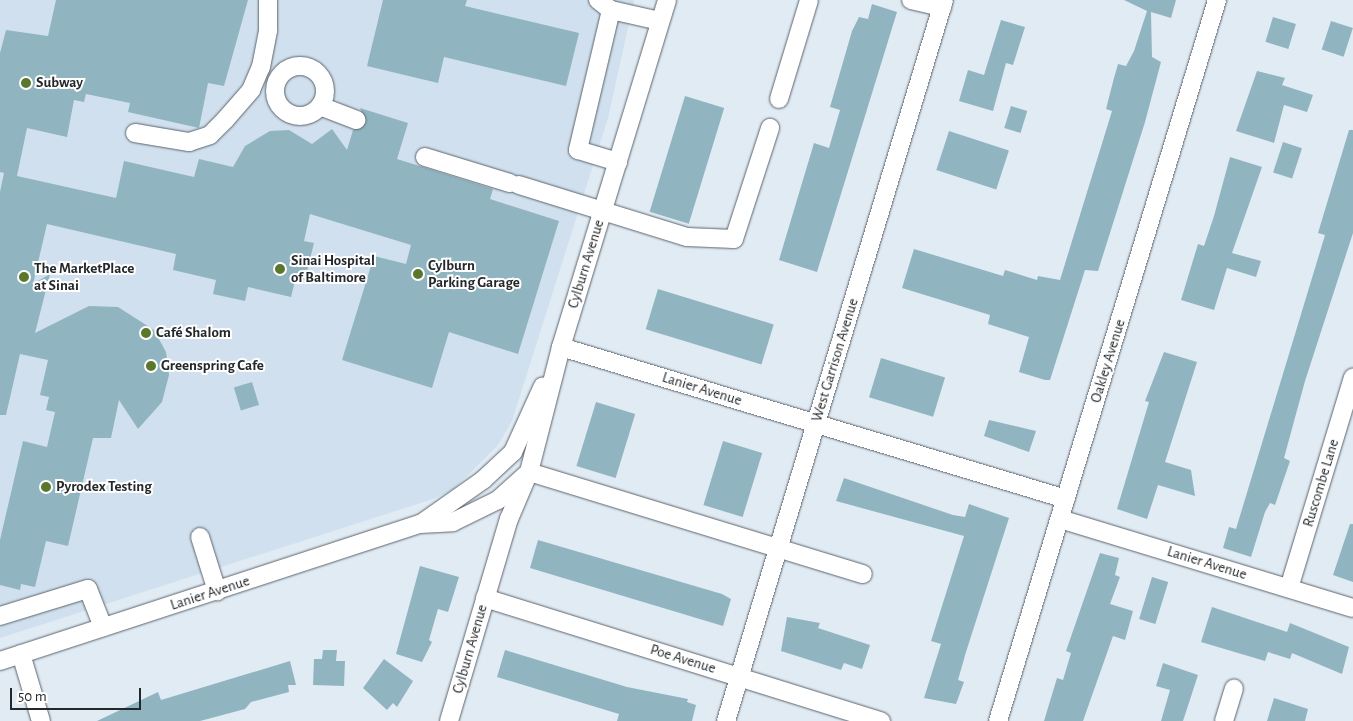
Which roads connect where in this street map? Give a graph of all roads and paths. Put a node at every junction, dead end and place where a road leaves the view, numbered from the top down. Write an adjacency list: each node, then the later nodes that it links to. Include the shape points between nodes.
1 (268, 0): 8 (street, via 268,30)
2 (809, 0): 10 (street)
3 (911, 0): 5 (street)
4 (1217, 0): 25 (street, Oakley Avenue)
5 (943, 3): 21 (street, West Garrison Avenue)
6 (604, 5): 7 (street); 16 (street, via 578,150)
7 (663, 8): 16 (street, Cylburn Avenue)
8 (260, 67): 9 (street); 14 (street, via 251,90 210,135 177,142)
9 (280, 75): 11 (street, via 296,66 315,70 325,86); 11 (street, via 274,95 282,109 298,117)
10 (780, 100)
11 (320, 106): 12 (street)
12 (356, 120)
13 (770, 128): 17 (street, via 734,239 686,237)
14 (135, 133)
15 (425, 156): 17 (street)
16 (618, 162): 17 (street, Cylburn Avenue)
17 (603, 211): 18 (street, Cylburn Avenue)
18 (561, 347): 20 (street, Lanier Avenue); 21 (street, Lanier Avenue); 22 (street, Cylburn Avenue)
19 (1352, 387): 33 (street, Ruscombe Lane)
20 (529, 420): 23 (street, Lanier Avenue, via 513,452); 24 (street, Cylburn Avenue)
21 (816, 424): 25 (street, Lanier Avenue); 31 (street, West Garrison Avenue)
22 (529, 472): 24 (street, Lanier Avenue); 27 (street, Cylburn Avenue); 31 (street)
23 (483, 480): 26 (street); 29 (street, Lanier Avenue)
24 (514, 487): 26 (street, Lanier Avenue); 27 (street, Cylburn Avenue)
25 (1066, 499): 28 (street, Oakley Avenue)
26 (498, 500): 27 (street); 29 (street, Lanier Avenue, via 453,522)
27 (509, 519): 35 (street, Cylburn Avenue)
28 (1060, 519): 33 (street, Lanier Avenue); 47 (street, Oakley Avenue)
29 (420, 524): 34 (street, Lanier Avenue)
30 (200, 537): 34 (street)
31 (778, 551): 32 (street); 41 (street, West Garrison Avenue)
32 (863, 574)
33 (1289, 588): 36 (street, Lanier Avenue)
34 (217, 590): 38 (street, Lanier Avenue)
35 (485, 598): 41 (street, Poe Avenue); 44 (street, Cylburn Avenue)
36 (1353, 608)
37 (0, 616): 38 (street, via 88,589)
38 (103, 628): 39 (street, Lanier Avenue)
39 (21, 654): 40 (street, Lanier Avenue); 43 (street)
40 (0, 661)
41 (740, 676): 45 (street, West Garrison Avenue); 46 (street, Poe Avenue)
42 (1234, 689): 48 (street)
43 (40, 721)
44 (449, 721)
45 (726, 721)
46 (881, 721)
47 (998, 721)
48 (1224, 721)

